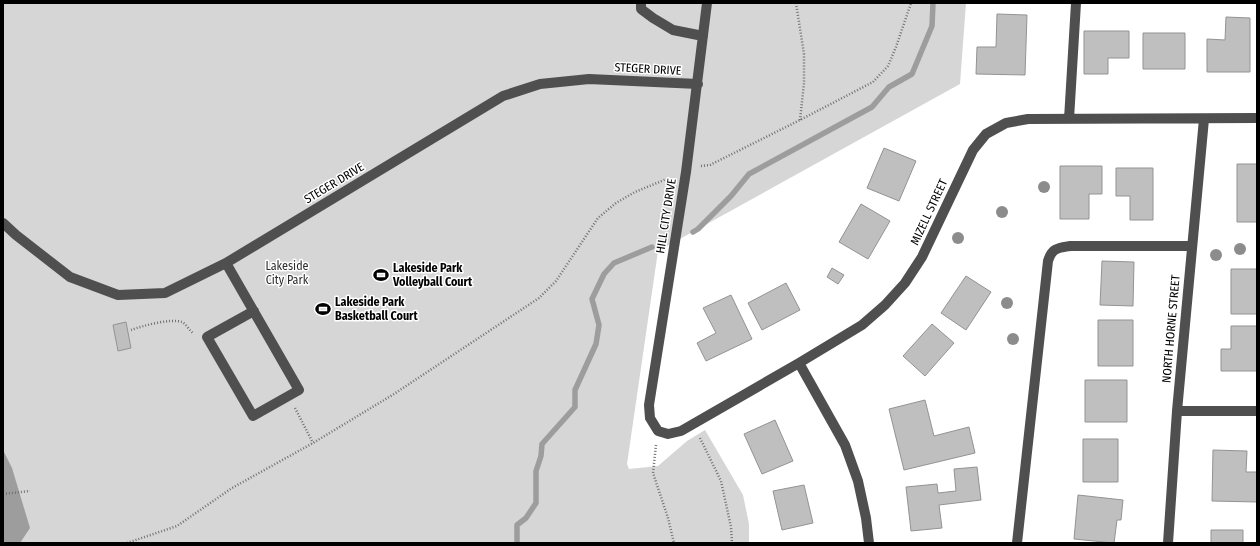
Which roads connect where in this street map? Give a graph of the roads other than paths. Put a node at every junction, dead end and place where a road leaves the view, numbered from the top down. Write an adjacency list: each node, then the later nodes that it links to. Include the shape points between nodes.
1 (641, 3): 4 (street, via 641,8 653,18 674,30)
2 (707, 3): 4 (street, HILL CITY DRIVE)
3 (1076, 3): 8 (street)
4 (704, 36): 5 (street, HILL CITY DRIVE)
5 (698, 84): 11 (street, STEGER DRIVE, via 589,79 540,84 503,96); 16 (street, HILL CITY DRIVE, via 649,405 650,418)
6 (1204, 118): 7 (street, MIZELL STREET); 8 (street, MIZELL STREET); 10 (street, NORTH HORNE STREET)
7 (1257, 118)
8 (1069, 119): 13 (street, MIZELL STREET, via 1006,123 986,134 973,150 922,256 905,283 862,325)
9 (3, 223): 11 (street, STEGER DRIVE, via 70,277 118,295 165,293)
10 (1191, 246): 14 (street, NORTH HORNE STREET); 18 (street, via 1070,246 1052,251 1047,269)
11 (226, 263): 12 (street)
12 (254, 311): 12 (street, via 299,390 253,416 207,337)
13 (799, 363): 16 (street, MIZELL STREET, via 681,431 668,434); 17 (street, via 845,445 858,481)
14 (1177, 411): 15 (street); 19 (street, NORTH HORNE STREET)
15 (1257, 411)
16 (658, 431)
17 (869, 543)
18 (1017, 543)
19 (1168, 543)

